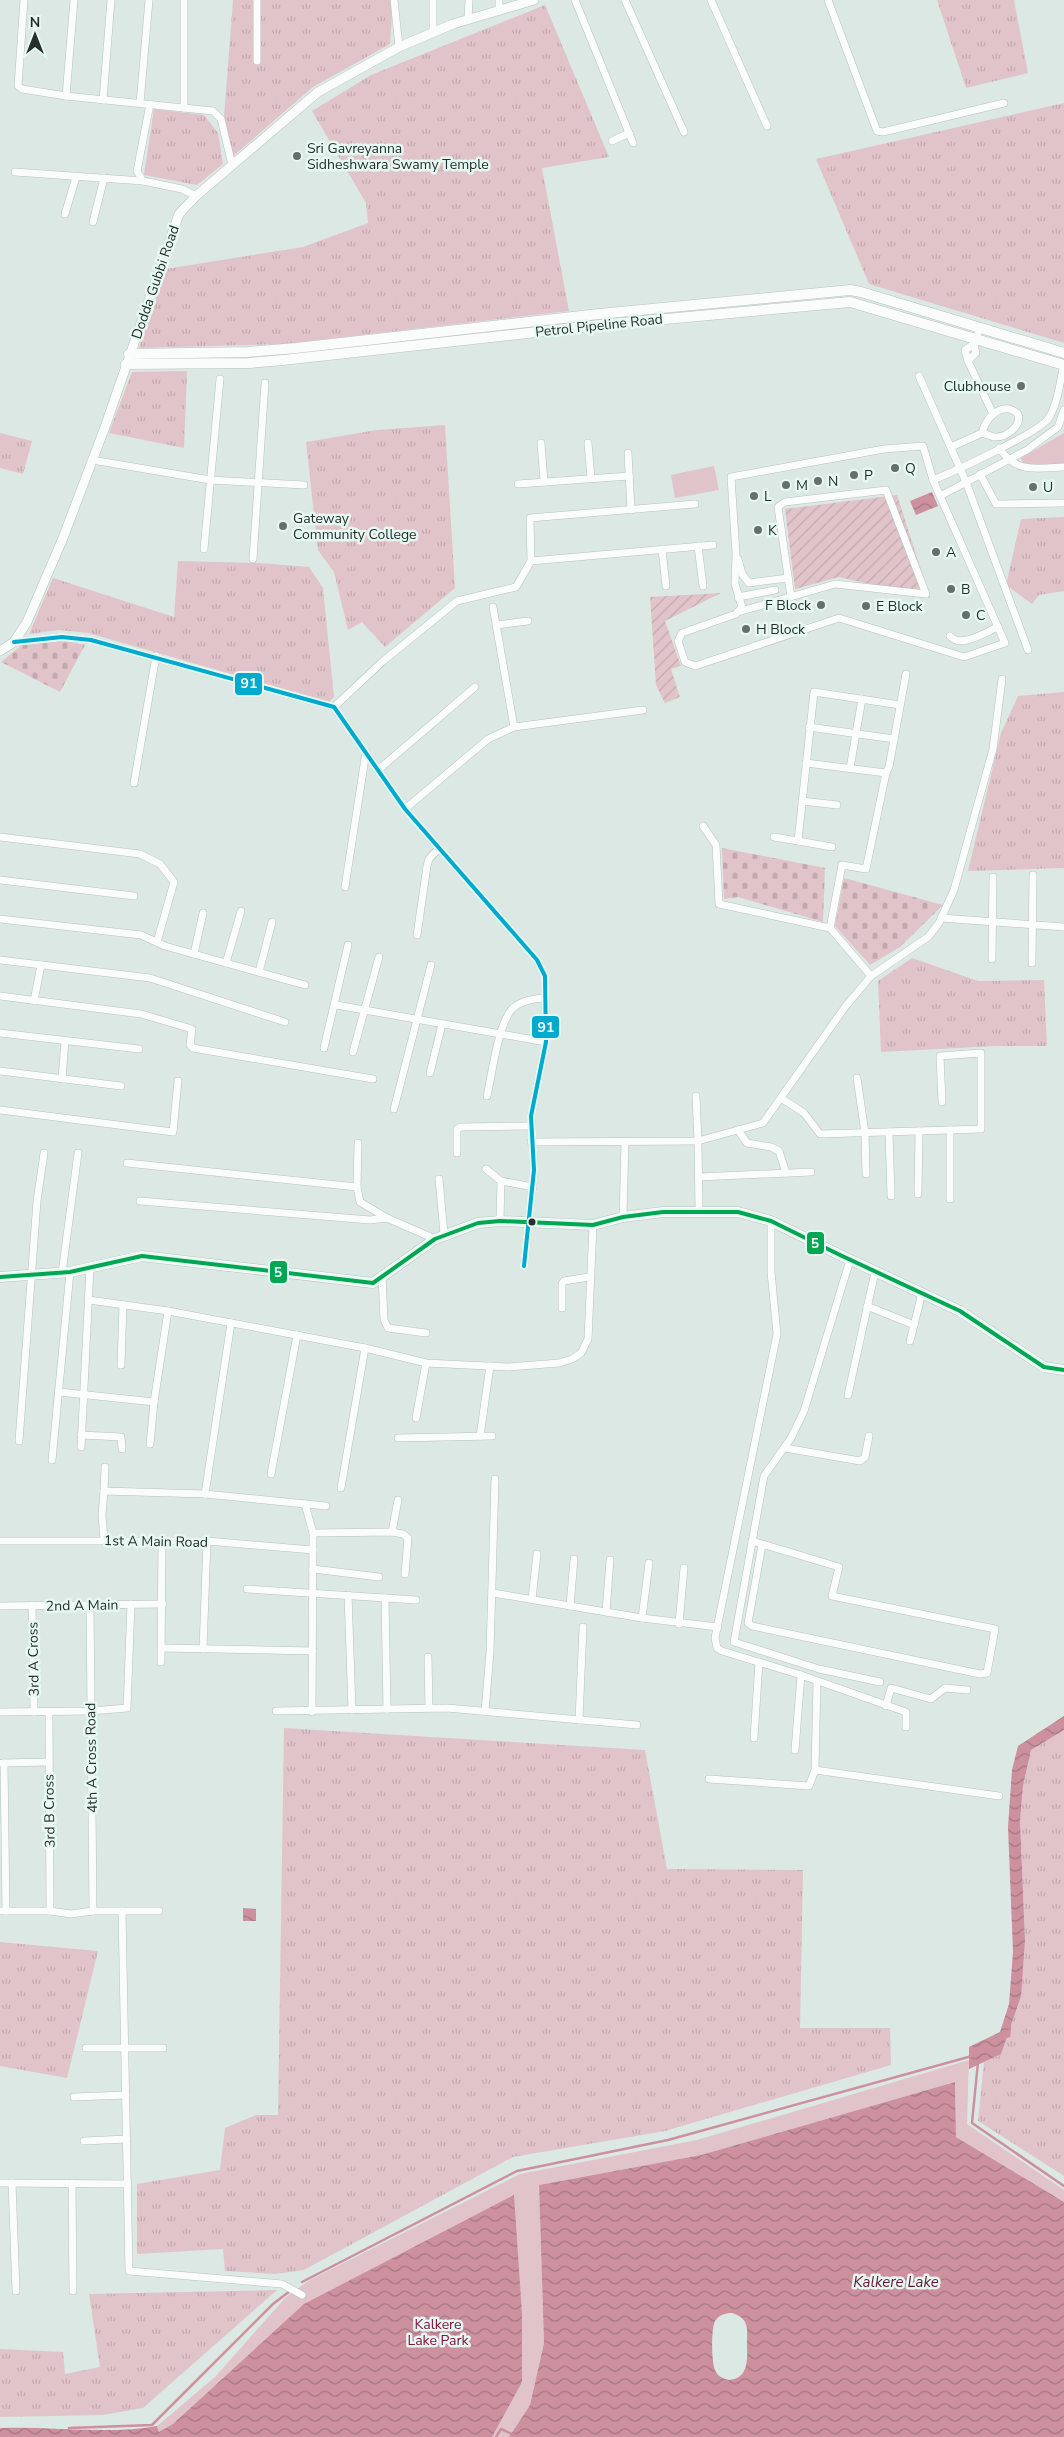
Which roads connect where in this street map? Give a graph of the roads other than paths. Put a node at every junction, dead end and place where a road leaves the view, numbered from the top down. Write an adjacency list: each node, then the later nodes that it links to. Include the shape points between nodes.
1 (24, 0): 21 (street, via 18,86 27,91)
2 (74, 0): 21 (street)
3 (111, 0): 22 (street)
4 (150, 0): 23 (street)
5 (184, 0): 26 (street)
6 (257, 0): 20 (street)
7 (394, 0): 19 (street)
8 (433, 0): 18 (street)
9 (469, 0): 17 (street)
10 (499, 0): 16 (street)
11 (534, 0): 16 (street, Dodda Gubbi Road)
12 (575, 0): 28 (street)
13 (625, 0): 29 (street)
14 (711, 0): 27 (street)
15 (828, 0): 24 (street, via 877,131)
16 (498, 11): 17 (street, Dodda Gubbi Road)
17 (468, 20): 18 (street, Dodda Gubbi Road)
18 (433, 32): 19 (street, Dodda Gubbi Road)
19 (399, 47): 32 (street, Dodda Gubbi Road, via 318,92)
20 (257, 62)
21 (66, 96): 22 (street)
22 (104, 100): 23 (street)
23 (140, 103): 25 (street)
24 (1004, 103)
25 (150, 104): 26 (street); 36 (street, via 137,170)
26 (184, 108): 32 (street, via 217,113)
27 (768, 126)
28 (629, 132): 30 (street); 31 (street)
29 (684, 132)
30 (612, 141)
31 (633, 143)
32 (232, 165): 37 (street, Dodda Gubbi Road)
33 (15, 172): 34 (street)
34 (76, 177): 35 (street); 38 (street)
35 (104, 178): 36 (street); 39 (street)
36 (142, 180): 37 (street, via 182,189)
37 (196, 196): 45 (street, Dodda Gubbi Road, via 179,214)
38 (65, 214)
39 (93, 222)
40 (980, 328): 41 (main road, Petrol Pipeline Road, via 850,290); 43 (street); 44 (main road, Petrol Pipeline Road)
41 (455, 329): 42 (street); 45 (main road, Petrol Pipeline Road, via 248,352)
42 (456, 340): 43 (main road, Petrol Pipeline Road, via 760,308 850,302); 46 (main road, Petrol Pipeline Road, via 249,363)
43 (975, 341): 47 (main road, Petrol Pipeline Road); 52 (street, via 976,353 968,361)
44 (1064, 353)
45 (129, 354): 46 (street, Dodda Gubbi Road)
46 (126, 364): 60 (street, Dodda Gubbi Road)
47 (1064, 365): 58 (street, via 1054,405 1046,421)
48 (918, 376): 57 (street)
49 (220, 379): 67 (street)
50 (265, 382): 71 (street)
51 (1064, 410): 53 (street)
52 (993, 414): 54 (street); 54 (street, via 1011,409 1018,414 1020,421 1016,428 1000,436)
53 (1061, 425): 61 (street)
54 (982, 433): 57 (street)
55 (541, 443): 69 (street)
56 (588, 443): 66 (street)
57 (951, 447): 63 (street)
58 (999, 448): 61 (street); 63 (street)
59 (628, 453): 65 (street)
60 (92, 460): 67 (street); 97 (street, Dodda Gubbi Road, via 38,597)
61 (1007, 460): 62 (street, via 1025,468); 64 (street)
62 (1064, 467)
63 (960, 469): 68 (street); 70 (street)
64 (980, 474): 70 (street); 75 (street, via 996,504)
65 (629, 476): 66 (street); 77 (street)
66 (591, 478): 69 (street)
67 (210, 480): 71 (street); 80 (street)
68 (934, 480): 74 (street); 82 (street, via 923,446 884,449 731,477)
69 (544, 482): 72 (street)
70 (966, 482): 74 (street); 98 (street)
71 (258, 484): 73 (street); 83 (street)
72 (518, 484)
73 (304, 485)
74 (940, 496): 95 (street)
75 (1064, 503)
76 (695, 504): 77 (street)
77 (632, 510): 84 (street, via 530,518)
78 (713, 545): 79 (street)
79 (698, 546): 81 (street); 87 (street)
80 (204, 549)
81 (662, 549): 84 (street); 86 (street)
82 (736, 554): 85 (street, via 742,574 749,583); 89 (street)
83 (253, 559)
84 (531, 561): 106 (street, via 516,587 457,601 382,662)
85 (788, 578): 90 (street); 90 (street, via 778,507 785,502 886,490 926,594 835,584)
86 (666, 586)
87 (703, 586)
88 (775, 590): 89 (street)
89 (738, 596): 92 (street, via 742,607)
90 (791, 597): 92 (street)
91 (493, 607): 94 (street)
92 (738, 612): 95 (street, via 682,633 678,641 684,662 695,666 839,618 964,657 1005,643)
93 (528, 621): 94 (street)
94 (497, 624): 108 (street)
95 (998, 627): 96 (street, via 962,642)
96 (950, 636)
97 (14, 642): 99 (street, Dodda Gubbi Road); 100 (street, via 62,637 91,640)
98 (1028, 650)
99 (0, 651)
100 (156, 656): 106 (street); 117 (street)
101 (906, 674): 105 (street)
102 (1002, 679): 134 (street, via 993,749 954,890)
103 (475, 687): 115 (street)
104 (862, 699): 105 (street); 109 (street, via 814,692); 110 (street)
105 (900, 705): 111 (street)
106 (334, 707): 112 (street)
107 (643, 710): 108 (street)
108 (514, 727): 120 (street, via 488,739)
109 (809, 727): 110 (street); 113 (street)
110 (856, 734): 111 (street); 114 (street)
111 (894, 739): 116 (street)
112 (366, 752): 115 (street); 130 (street)
113 (806, 763): 114 (street); 118 (street)
114 (850, 768): 116 (street)
115 (378, 770): 120 (street)
116 (886, 773): 140 (street, via 866,869 842,865)
117 (134, 782)
118 (802, 801): 119 (street); 124 (street)
119 (837, 805)
120 (405, 809): 126 (street)
121 (703, 826): 140 (street, via 716,845 719,904)
122 (774, 837): 124 (street)
123 (0, 838): 142 (street, via 140,854 160,864 174,882)
124 (798, 841): 125 (street)
125 (832, 847)
126 (439, 848): 141 (street, via 427,866); 156 (street, via 537,960 545,976)
127 (1033, 875): 138 (street)
128 (993, 877): 137 (street)
129 (0, 880): 131 (street)
130 (345, 887)
131 (134, 896)
132 (241, 911): 148 (street)
133 (203, 913): 144 (street)
134 (941, 918): 137 (street); 153 (street, via 928,937)
135 (0, 919): 142 (street, via 142,935)
136 (272, 922): 152 (street)
137 (993, 922): 138 (street); 146 (street)
138 (1032, 925): 139 (street); 149 (street)
139 (1064, 927)
140 (830, 928): 153 (street)
141 (417, 935)
142 (157, 942): 144 (street)
143 (348, 945): 158 (street)
144 (194, 954): 148 (street)
145 (379, 957): 159 (street)
146 (992, 959)
147 (0, 960): 150 (street)
148 (226, 962): 152 (street)
149 (1032, 963)
150 (41, 965): 157 (street); 161 (street, via 150,978)
151 (431, 965): 160 (street)
152 (258, 972): 154 (street)
153 (871, 976): 179 (street, via 845,1007)
154 (305, 985)
155 (0, 996): 157 (street)
156 (545, 998): 164 (street, via 529,1000 511,1010); 166 (street)
157 (34, 1000): 174 (street, via 141,1014 192,1029 190,1045 193,1048)
158 (336, 1005): 159 (street); 167 (street)
159 (365, 1010): 160 (street); 169 (street)
160 (417, 1020): 162 (street); 181 (street)
161 (284, 1022)
162 (442, 1024): 164 (street); 171 (street)
163 (0, 1033): 165 (street)
164 (500, 1035): 166 (street); 177 (street)
165 (65, 1041): 168 (street); 173 (street)
166 (546, 1042): 183 (street)
167 (324, 1048)
168 (139, 1049)
169 (354, 1052)
170 (0, 1071): 173 (street)
171 (430, 1073)
172 (857, 1078): 188 (street)
173 (62, 1079): 176 (street)
174 (373, 1079)
175 (178, 1081): 182 (street, via 174,1132)
176 (121, 1086)
177 (488, 1096)
178 (696, 1096): 189 (street)
179 (781, 1098): 184 (street, via 763,1123); 188 (street, via 804,1113 820,1134)
180 (942, 1102): 185 (street, via 940,1056 981,1053 981,1129)
181 (394, 1109)
182 (0, 1110)
183 (531, 1126): 190 (street); 195 (street, via 461,1127 456,1134)
184 (738, 1130): 189 (street); 199 (street, via 747,1143 779,1150)
185 (950, 1130): 186 (street); 208 (street)
186 (919, 1131): 187 (street); 206 (street)
187 (889, 1132): 188 (street); 207 (street)
188 (865, 1133): 200 (street)
189 (698, 1141): 191 (street); 201 (street)
190 (531, 1142): 191 (street); 205 (street)
191 (625, 1142): 211 (street)
192 (358, 1143): 204 (street)
193 (44, 1153): 223 (street)
194 (78, 1153): 222 (street)
195 (457, 1153)
196 (127, 1162): 204 (street)
197 (486, 1169): 203 (street)
198 (811, 1172): 199 (street)
199 (786, 1173): 201 (street)
200 (866, 1174)
201 (698, 1177): 210 (street)
202 (439, 1179): 217 (street)
203 (501, 1181): 205 (street); 213 (street)
204 (356, 1187): 212 (street, via 360,1202)
205 (533, 1187): 215 (street)
206 (918, 1194)
207 (891, 1196)
208 (950, 1199)
209 (140, 1200): 212 (street, via 370,1220)
210 (699, 1210): 211 (main road); 214 (main road, via 738,1212)
211 (624, 1217): 216 (main road)
212 (387, 1218): 217 (street)
213 (500, 1220): 215 (main road); 217 (main road, via 478,1223)
214 (771, 1221): 218 (main road); 302 (street, via 776,1334)
215 (528, 1222): 216 (main road); 219 (street)
216 (593, 1225): 226 (street)
217 (440, 1236): 224 (main road)
218 (850, 1260): 221 (main road); 256 (street, via 812,1391)
219 (524, 1266)
220 (90, 1267): 222 (main road); 224 (main road, via 142,1256 373,1283); 228 (street)
221 (875, 1272): 227 (main road); 230 (street)
222 (66, 1273): 223 (main road); 243 (street)
223 (32, 1276): 225 (main road); 253 (street)
224 (382, 1276): 235 (street, via 384,1320 388,1328)
225 (0, 1277)
226 (589, 1277): 231 (street, via 564,1281); 241 (street, via 588,1339 581,1353 559,1363)
227 (922, 1293): 234 (street); 242 (main road, via 960,1311 1044,1367)
228 (89, 1300): 229 (street); 244 (street)
229 (123, 1305): 232 (street); 240 (street)
230 (867, 1306): 234 (street); 245 (street)
231 (562, 1308)
232 (168, 1311): 233 (street); 246 (street)
233 (232, 1324): 236 (street); 264 (street)
234 (914, 1325): 237 (street)
235 (426, 1332)
236 (297, 1335): 238 (street); 260 (street)
237 (910, 1341)
238 (365, 1348): 239 (street); 262 (street)
239 (426, 1363): 241 (street); 247 (street)
240 (122, 1365)
241 (490, 1366): 249 (street)
242 (1064, 1370)
243 (59, 1392): 244 (street); 258 (street)
244 (84, 1394): 246 (street); 248 (street)
245 (848, 1395)
246 (154, 1402): 254 (street)
247 (416, 1418)
248 (81, 1435): 255 (street); 257 (street, via 121,1437)
249 (480, 1436): 250 (street); 252 (street)
250 (492, 1436)
251 (870, 1436): 256 (street, via 865,1457 860,1461)
252 (398, 1438)
253 (19, 1441)
254 (150, 1444)
255 (81, 1447)
256 (785, 1448): 274 (street, via 764,1476)
257 (122, 1449)
258 (52, 1460)
259 (104, 1467): 263 (street)
260 (271, 1474)
261 (495, 1479): 287 (street)
262 (341, 1488)
263 (104, 1491): 264 (street); 270 (street)
264 (205, 1494): 266 (street)
265 (398, 1500): 268 (street)
266 (305, 1504): 267 (street); 269 (street)
267 (326, 1506)
268 (392, 1532): 269 (street); 283 (street, via 408,1538)
269 (313, 1533): 276 (street)
270 (104, 1540): 271 (street, 1st A Main Road); 272 (street, 1st A Main Road)
271 (0, 1541)
272 (162, 1541): 273 (street, 1st A Main Road); 293 (street)
273 (207, 1541): 276 (street, 1st A Main Road); 304 (street)
274 (752, 1541): 275 (street); 311 (street, via 734,1642 820,1669)
275 (762, 1544): 275 (street, via 839,1567 832,1596 995,1629 987,1673 752,1626 748,1623)
276 (313, 1550): 282 (street)
277 (537, 1554): 290 (street)
278 (574, 1559): 297 (street)
279 (610, 1560): 298 (street)
280 (648, 1563): 299 (street)
281 (684, 1568): 300 (street)
282 (313, 1569): 284 (street); 286 (street)
283 (405, 1574)
284 (379, 1577)
285 (247, 1588): 286 (street)
286 (313, 1592): 288 (street); 305 (street)
287 (492, 1592): 290 (street); 318 (street)
288 (348, 1595): 289 (street); 315 (street)
289 (385, 1598): 291 (street); 316 (street)
290 (532, 1599): 297 (street)
291 (416, 1600)
292 (131, 1604): 293 (street, 2nd A Main); 295 (street, 2nd A Main); 322 (street, via 127,1708)
293 (163, 1604): 303 (street)
294 (32, 1605): 295 (street, 2nd A Main); 296 (street, 2nd A Main); 320 (street, 3rd A Cross)
295 (90, 1605): 322 (street, 4th A Cross Road)
296 (0, 1606)
297 (570, 1606): 298 (street)
298 (606, 1612): 299 (street)
299 (642, 1618): 300 (street)
300 (679, 1624): 302 (street)
301 (583, 1627): 324 (street)
302 (718, 1627): 308 (street, via 716,1648)
303 (162, 1648): 304 (street); 307 (street)
304 (203, 1649): 305 (street)
305 (313, 1651): 323 (street)
306 (428, 1657): 314 (street)
307 (161, 1662)
308 (759, 1662): 309 (street); 327 (street)
309 (801, 1675): 310 (street); 328 (street)
310 (817, 1682): 313 (street); 331 (street)
311 (880, 1682)
312 (967, 1690): 313 (street, via 945,1688 930,1699 891,1688)
313 (886, 1706): 326 (street, via 906,1712)
314 (429, 1708): 316 (street); 318 (street)
315 (352, 1710): 316 (street); 323 (street)
316 (387, 1710)
317 (276, 1711): 323 (street)
318 (485, 1711): 324 (street)
319 (0, 1712): 320 (street)
320 (34, 1712): 321 (street)
321 (48, 1712): 322 (street); 329 (street, 3rd B Cross)
322 (91, 1712): 336 (street, 4th A Cross Road)
323 (312, 1712)
324 (579, 1720): 325 (street)
325 (637, 1726)
326 (906, 1728)
327 (754, 1738)
328 (795, 1750)
329 (49, 1762): 330 (street); 335 (street, 3rd B Cross)
330 (2, 1763): 334 (street)
331 (815, 1770): 332 (street, via 809,1786); 333 (street)
332 (710, 1779)
333 (999, 1796)
334 (3, 1911): 335 (street)
335 (50, 1911): 336 (street, via 71,1914)
336 (92, 1911): 337 (street)
337 (122, 1911): 338 (street); 340 (street)
338 (159, 1911)
339 (86, 2048): 340 (street)
340 (125, 2048): 341 (street); 342 (street)
341 (163, 2048)
342 (126, 2095): 343 (street); 344 (street)
343 (74, 2097)
344 (127, 2139): 345 (street); 349 (street)
345 (84, 2141)
346 (0, 2183): 347 (street)
347 (12, 2183): 348 (street); 350 (street)
348 (72, 2183): 349 (street); 351 (street)
349 (128, 2184): 352 (street, via 129,2271 282,2284)
350 (16, 2291)
351 (72, 2291)
352 (302, 2295)

